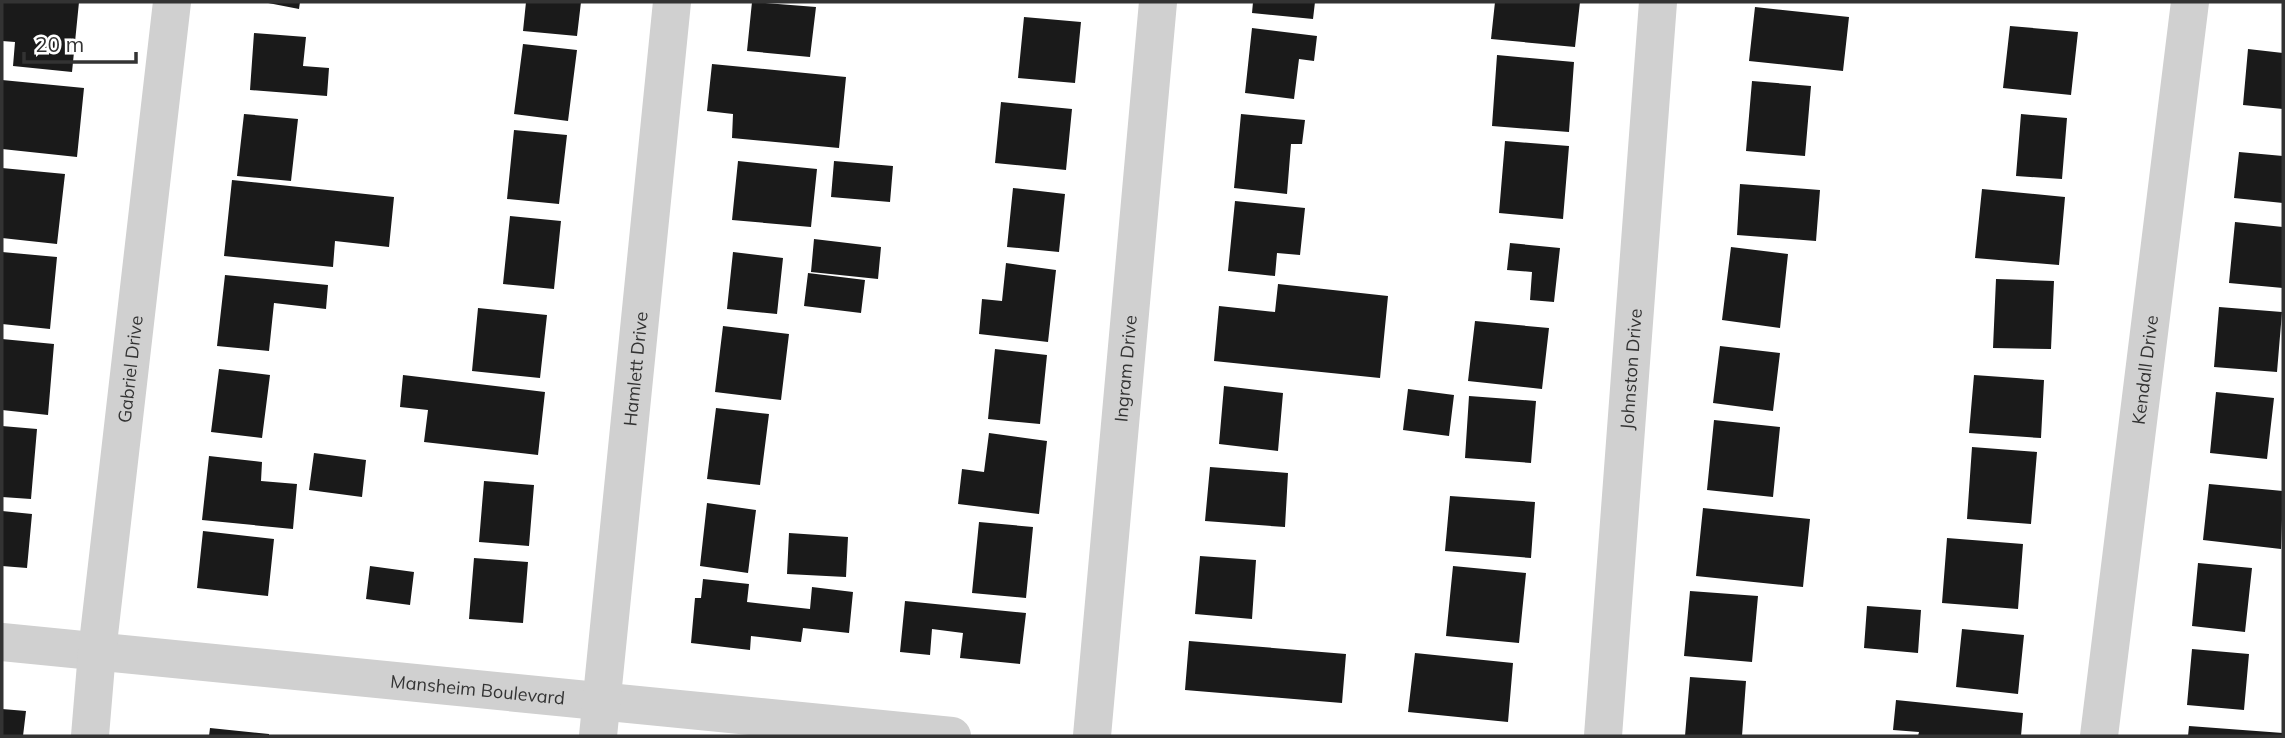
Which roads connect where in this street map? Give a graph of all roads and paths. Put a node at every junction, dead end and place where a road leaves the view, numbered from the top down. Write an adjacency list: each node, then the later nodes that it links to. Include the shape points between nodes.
1 (172, 2): 7 (street, Gabriel Drive)
2 (672, 2): 8 (street, Hamlett Drive)
3 (1158, 2): 11 (street, Ingram Drive)
4 (1658, 2): 12 (street, Johnston Drive)
5 (2190, 2): 13 (street, Kendall Drive)
6 (2, 642): 7 (street, Mansheim Boulevard)
7 (97, 652): 8 (street, Mansheim Boulevard); 9 (street, Gabriel Drive)
8 (599, 719): 10 (street, Mansheim Boulevard)
9 (90, 736)
10 (952, 736)
11 (1092, 736)
12 (1603, 736)
13 (2099, 736)

